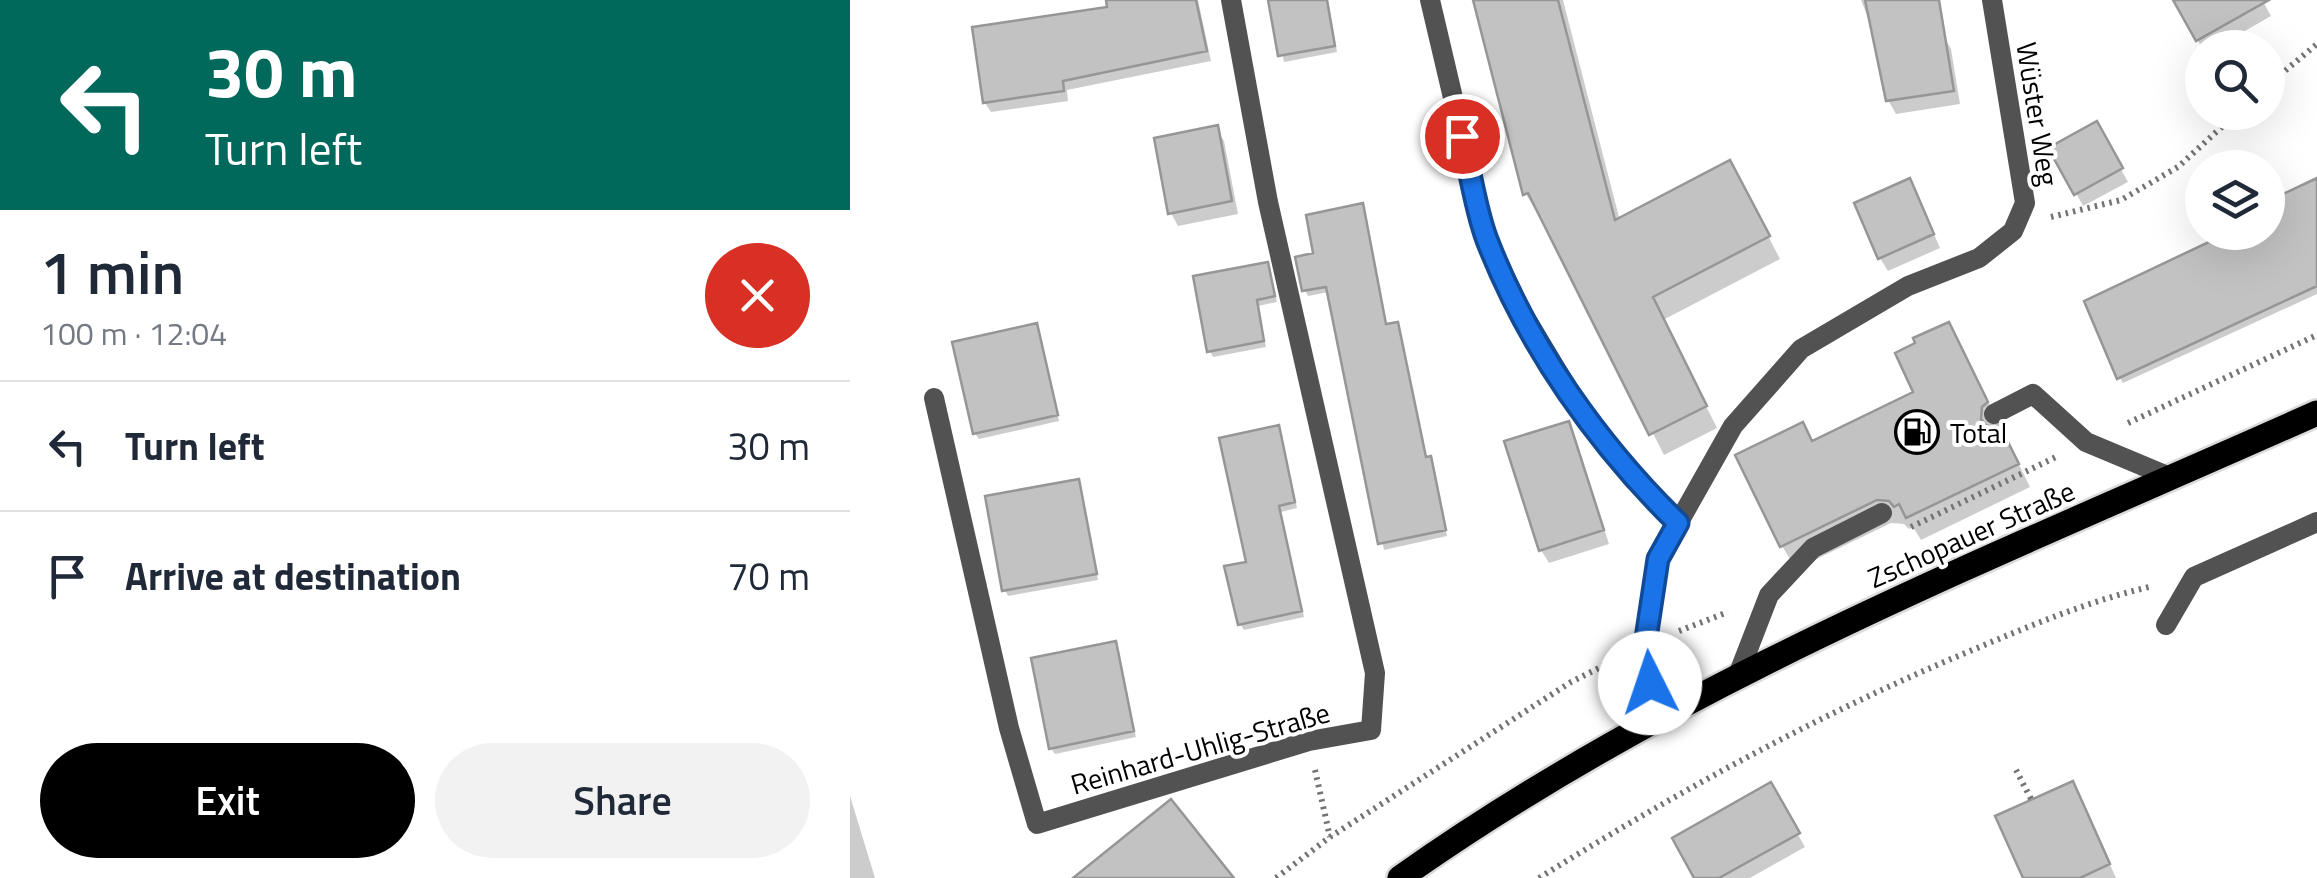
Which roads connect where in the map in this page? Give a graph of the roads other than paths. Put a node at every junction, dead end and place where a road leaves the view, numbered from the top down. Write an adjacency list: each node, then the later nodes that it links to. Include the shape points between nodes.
1 (1231, 0): 4 (street, Reinhard-Uhlig-Straße, via 1268,202 1375,672 1371,730 1309,742 1036,824)
2 (1430, 0): 10 (street, via 1486,238 1522,314 1577,404 1633,479)
3 (1992, 0): 10 (street, Wüster Weg, via 2026,203 2013,230 1979,258 1908,286 1801,349 1733,426)
4 (934, 398)
5 (2317, 413): 7 (main road, Zschopauer Straße)
6 (1994, 414): 7 (street, via 2033,394 2086,442)
7 (2172, 478): 12 (main road, Zschopauer Straße)
8 (1882, 513): 12 (street, via 1813,548 1769,595)
9 (2317, 522): 11 (street, via 2194,577)
10 (1678, 523): 13 (street, via 1658,559 1645,645)
11 (2166, 625)
12 (1738, 675): 13 (main road, Zschopauer Straße)
13 (1654, 721): 14 (main road, Zschopauer Straße)
14 (1400, 878)

